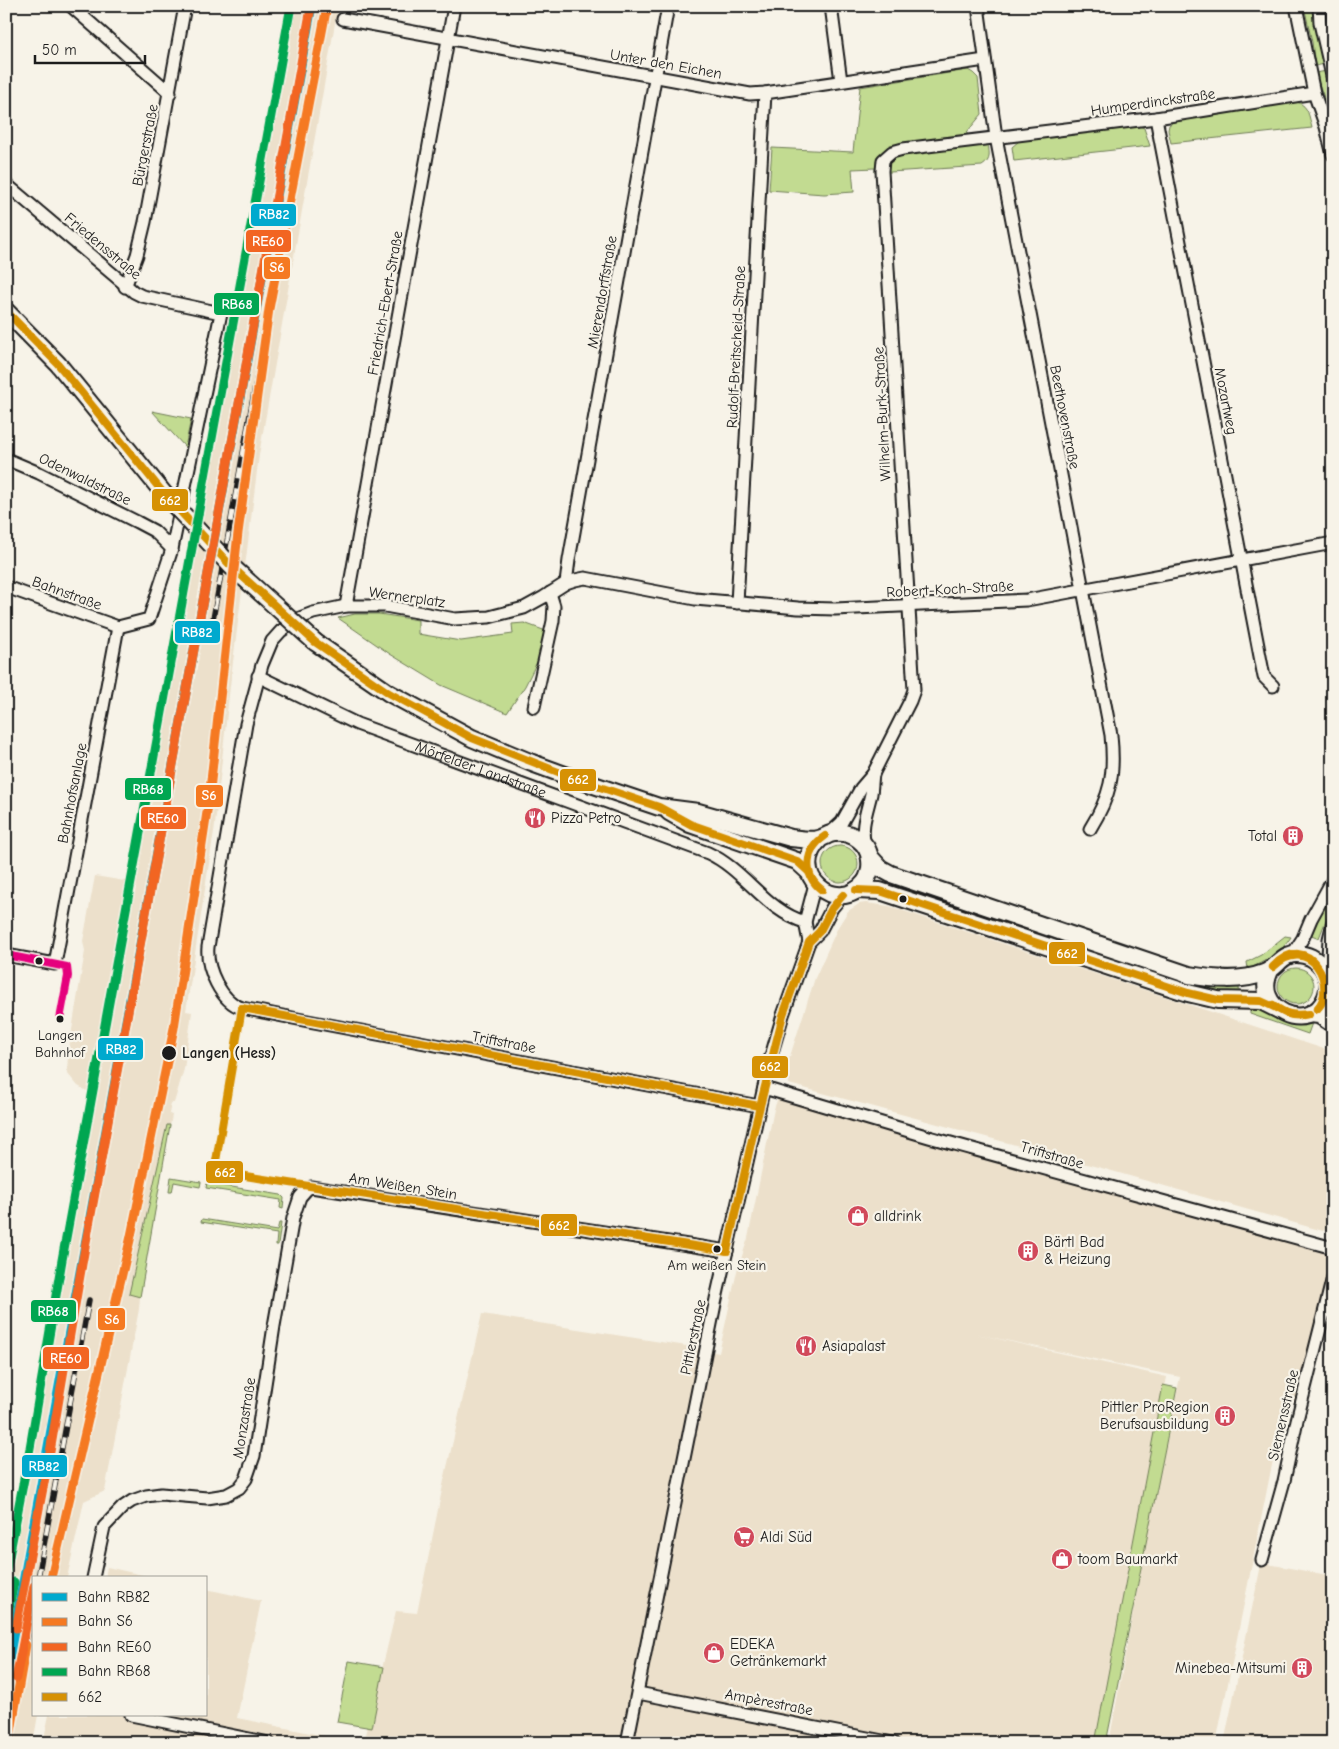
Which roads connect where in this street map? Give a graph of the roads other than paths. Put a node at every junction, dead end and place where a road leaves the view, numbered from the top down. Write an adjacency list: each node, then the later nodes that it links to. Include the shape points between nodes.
1 (71, 6): 15 (street)
2 (185, 6): 15 (street, Bürgerstraße)
3 (454, 6): 10 (street, Friedrich-Ebert-Straße)
4 (668, 6): 12 (street, Mierendorffstraße)
5 (831, 6): 14 (street)
6 (978, 6): 11 (street, Beethovenstraße)
7 (1296, 6): 17 (street)
8 (1319, 6): 13 (street)
9 (343, 19): 10 (street, Unter den Eichen)
10 (448, 38): 12 (street, Unter den Eichen); 33 (street, Friedrich-Ebert-Straße)
11 (984, 60): 14 (street, Unter den Eichen); 19 (street, Beethovenstraße)
12 (656, 78): 16 (street, Unter den Eichen, via 750,94); 28 (street, Mierendorffstraße)
13 (1333, 80)
14 (841, 81): 16 (street, Unter den Eichen)
15 (170, 93): 22 (street, Bürgerstraße, via 141,240)
16 (765, 93): 32 (street, Rudolf-Breitscheid-Straße)
17 (1314, 93): 18 (street, Humperdinckstraße); 20 (street)
18 (1156, 118): 19 (street, Humperdinckstraße); 27 (street, Mozartweg)
19 (996, 137): 30 (street, Beethovenstraße); 34 (street, Wilhelm-Burk-Straße, via 903,149 892,152 883,160)
20 (1333, 155)
21 (6, 184): 22 (street, Friedensstraße)
22 (125, 286): 26 (street, Friedensstraße, via 142,296 221,313)
23 (6, 311): 40 (main road, Mörfelder Landstraße, bridge, via 58,364 165,495 232,566 315,642 389,693 472,738)
24 (6, 459): 26 (street, Odenwaldstraße, via 138,522 154,531)
25 (1333, 543): 27 (street, Robert-Koch-Straße)
26 (172, 549): 35 (street, via 149,619)
27 (1242, 560): 30 (street, Robert-Koch-Straße); 37 (street, Mozartweg, via 1264,678)
28 (566, 583): 31 (street, Wernerplatz); 32 (street, Robert-Koch-Straße, via 579,579 598,580 688,598)
29 (6, 587): 35 (street, Bahnstraße)
30 (1082, 589): 34 (street, Robert-Koch-Straße, via 1027,600); 41 (street, Beethovenstraße, via 1114,762 1109,791)
31 (550, 593): 33 (street, Wernerplatz, via 524,608 476,619 450,618 385,606); 38 (street, via 554,606 553,621)
32 (737, 603): 34 (street, Robert-Koch-Straße, via 835,609)
33 (346, 606): 36 (street, Wernerplatz, via 313,612 280,631 272,641)
34 (908, 606): 39 (street, Wilhelm-Burk-Straße, via 914,681 912,696)
35 (118, 627): 50 (street, Bahnhofsanlage, via 56,964)
36 (260, 671): 47 (street, Mörfelder Landstraße, via 357,724 708,852 730,865 781,912); 54 (street, Wernerplatz, via 246,724 207,955 211,972 225,996)
37 (1272, 686)
38 (534, 707)
39 (873, 774): 42 (street, Wilhelm-Burk-Straße, via 842,822); 43 (street, Wilhelm-Burk-Straße, via 863,840)
40 (658, 807): 42 (main road, Mörfelder Landstraße, via 698,812 791,838); 44 (main road, Mörfelder Landstraße, via 690,824 797,860)
41 (1090, 829)
42 (824, 837): 43 (main road, Mörfelder Landstraße, via 844,833 852,835); 44 (main road, via 808,858)
43 (868, 851): 46 (main road, via 871,864 867,878); 52 (main road, Mörfelder Landstraße, via 880,868 891,874 1188,975 1231,979)
44 (812, 878): 46 (main road, Mörfelder Landstraße, via 824,891 834,894); 47 (street)
45 (1333, 879): 51 (street)
46 (850, 892): 49 (street, Pittlerstraße, via 832,908); 55 (main road, Mörfelder Landstraße, via 880,891 1188,993 1218,1000 1260,1001)
47 (805, 922): 49 (street)
48 (1333, 923): 53 (street, via 1329,939)
49 (809, 942): 58 (street, Pittlerstraße, via 783,1015)
50 (6, 955)
51 (1292, 955): 52 (main road, Mörfelder Landstraße); 53 (main road, via 1304,955 1315,960 1323,968)
52 (1271, 969): 55 (main road, via 1267,992)
53 (1329, 986): 56 (main road, via 1324,1002)
54 (242, 1008): 59 (street, Triftstraße)
55 (1278, 1009): 56 (main road, Mörfelder Landstraße, via 1295,1016)
56 (1310, 1014): 57 (main road, Mörfelder Landstraße, via 1319,1015)
57 (1333, 1024)
58 (764, 1088): 59 (street, Pittlerstraße); 61 (street, Triftstraße)
59 (759, 1106): 62 (street, Pittlerstraße)
60 (311, 1187): 62 (street, Am Weißen Stein); 65 (street, Monzastraße, via 300,1197 293,1218 254,1456 246,1479 239,1488 226,1495 207,1498 161,1494 132,1501 104,1526)
61 (1333, 1248)
62 (727, 1251): 66 (street, Pittlerstraße)
63 (1333, 1277): 64 (street, Siemensstraße)
64 (1262, 1560)
65 (93, 1576)
66 (638, 1693): 69 (street, Pittlerstraße); 70 (street, Ampèrestraße)
67 (136, 1716): 68 (street)
68 (270, 1743)
69 (627, 1743)
70 (893, 1743)

